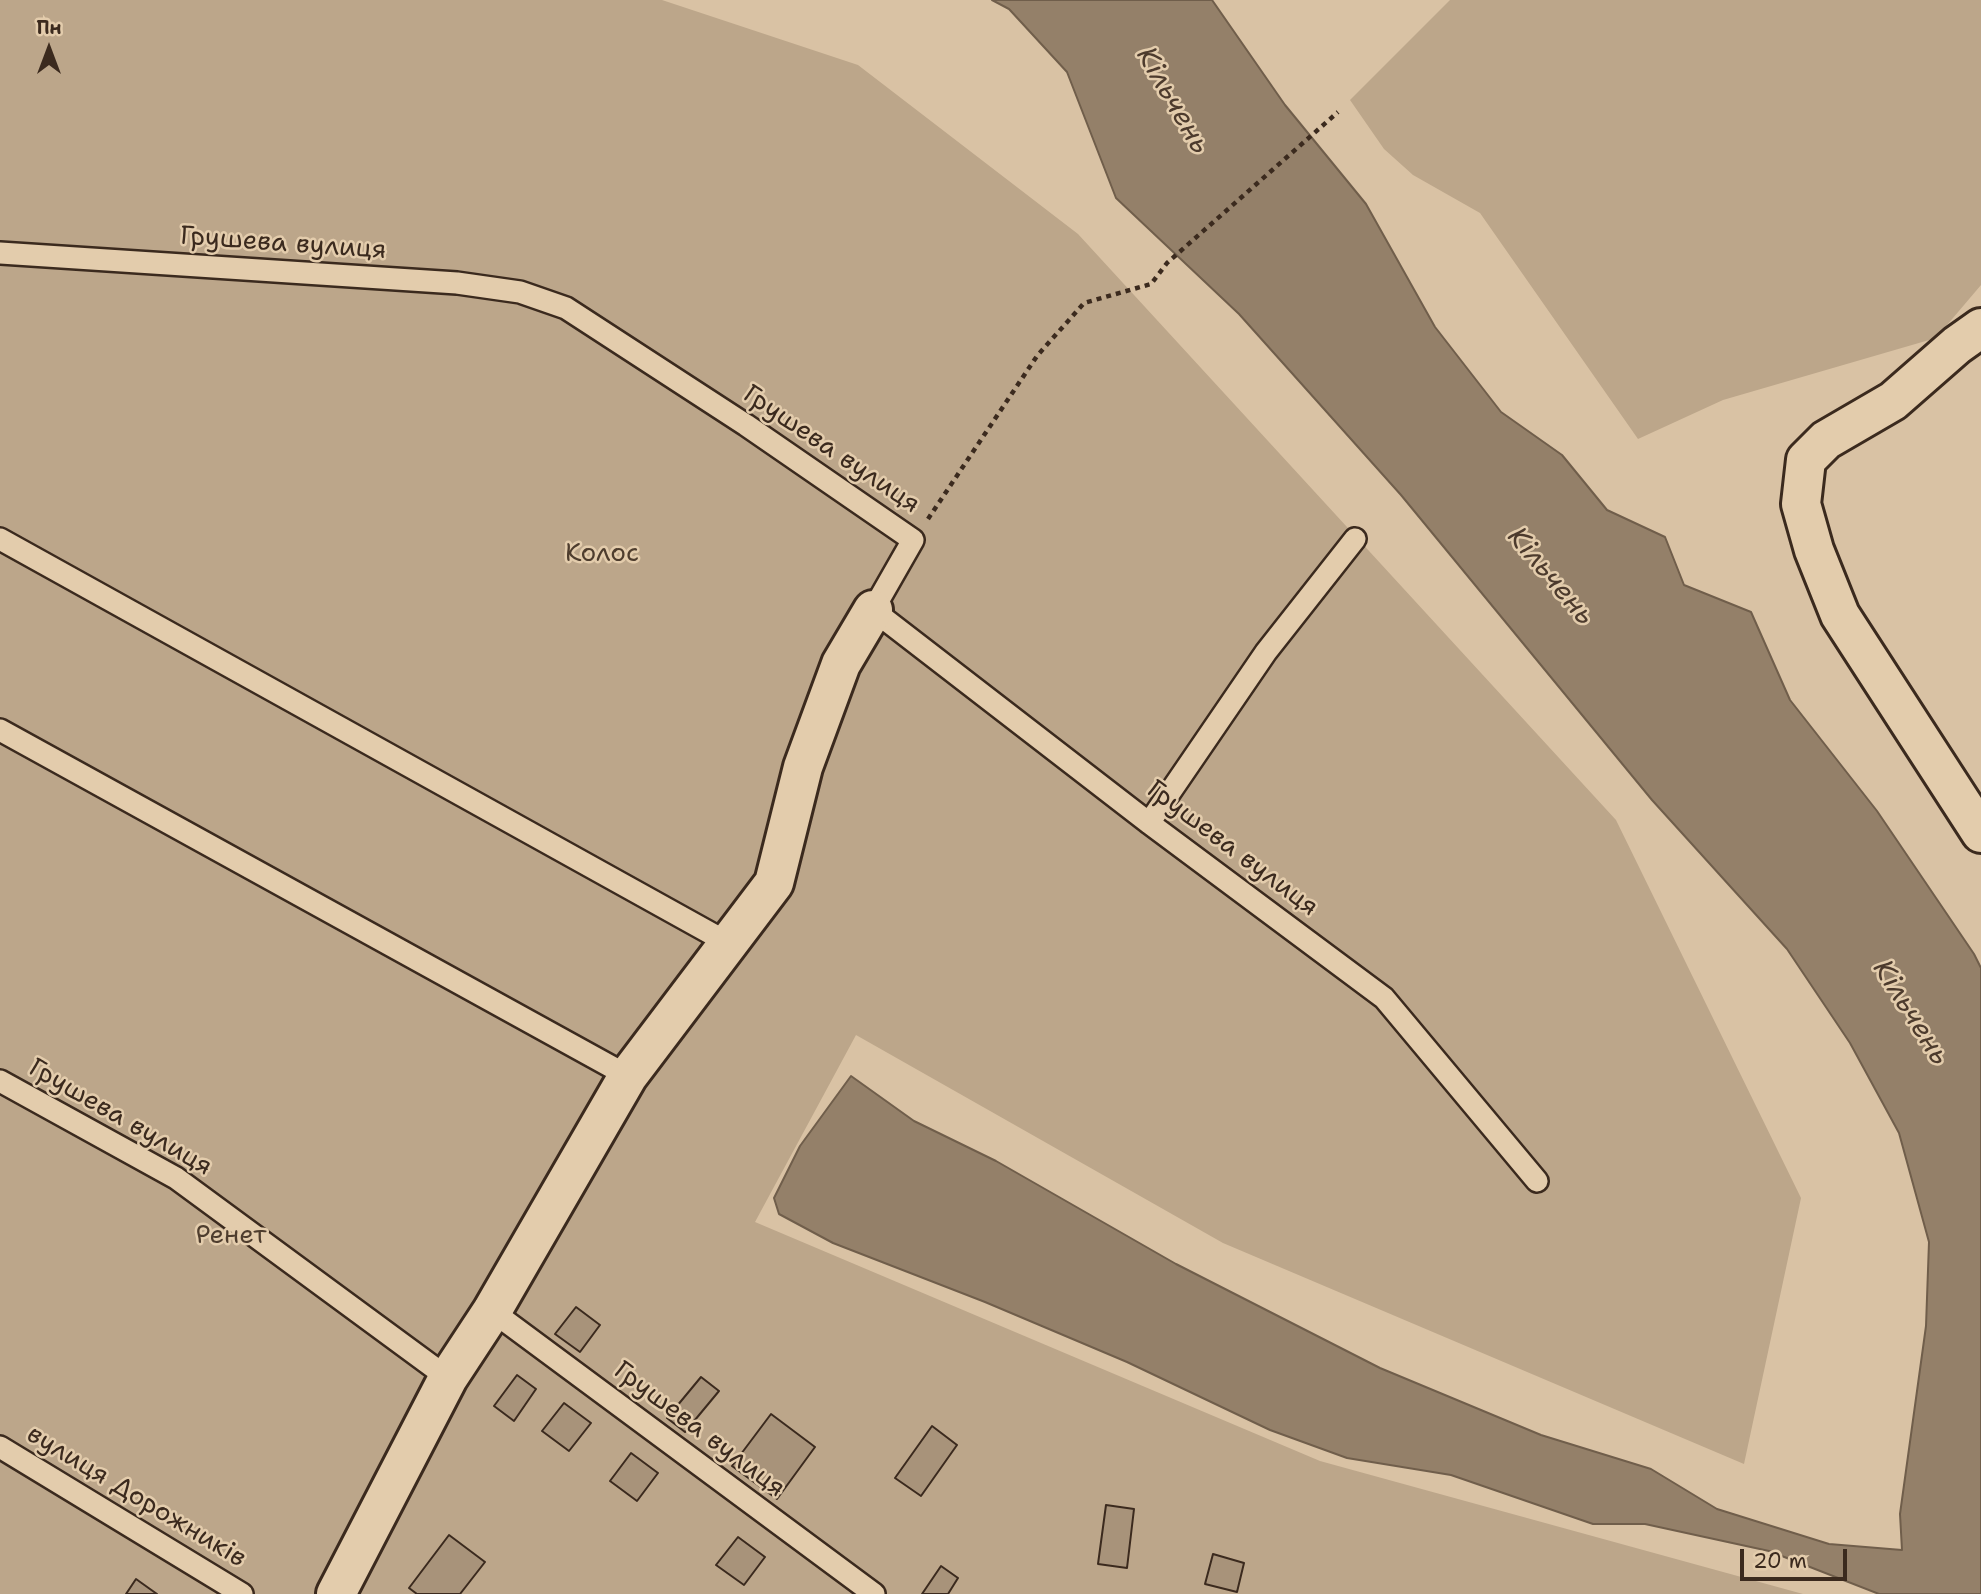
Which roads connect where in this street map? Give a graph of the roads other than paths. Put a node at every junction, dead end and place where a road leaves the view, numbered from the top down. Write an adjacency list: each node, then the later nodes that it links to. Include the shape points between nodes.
1 (0, 253): 5 (lane, Грушева вулиця, via 457,283 520,292 566,308 914,540)
2 (1981, 328): 8 (street, via 1893,401 1826,440 1806,460 1801,504 1840,615)
3 (0, 538): 9 (lane)
4 (1354, 539): 7 (lane, via 1266,652)
5 (873, 610): 7 (lane, Грушева вулиця); 9 (street, via 842,664 803,767 774,883)
6 (0, 730): 10 (lane)
7 (1149, 824): 12 (lane, Грушева вулиця, via 1384,998)
8 (1981, 833)
9 (730, 944): 10 (street)
10 (628, 1076): 13 (street)
11 (0, 1081): 14 (lane, Грушева вулиця, via 176,1178)
12 (1537, 1181)
13 (492, 1311): 14 (street); 18 (lane, Грушева вулиця)
14 (448, 1378): 17 (street)
15 (0, 1447): 16 (lane, вулиця Дорожників)
16 (242, 1594)
17 (336, 1594)
18 (874, 1594)

